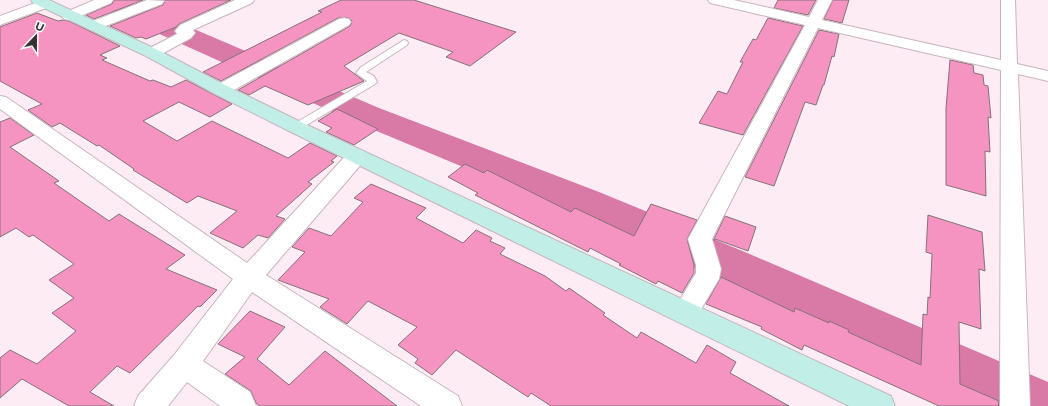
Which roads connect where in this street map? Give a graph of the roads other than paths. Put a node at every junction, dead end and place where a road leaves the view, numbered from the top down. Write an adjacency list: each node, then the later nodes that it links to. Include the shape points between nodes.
1 (247, 0): 14 (street, via 185,28 183,31 186,33 183,37)
2 (715, 0): 10 (street)
3 (825, 0): 10 (street)
4 (1008, 0): 15 (street)
5 (157, 1): 12 (street)
6 (41, 2): 8 (street); 9 (street)
7 (103, 2): 8 (street)
8 (69, 16): 12 (street)
9 (0, 21)
10 (814, 21): 15 (street); 22 (street, via 700,239 708,276)
11 (344, 22): 17 (street)
12 (93, 26): 14 (street)
13 (404, 43): 19 (lane, via 364,69 361,73 371,78 372,82)
14 (152, 53): 17 (street)
15 (1010, 66): 16 (street); 24 (street)
16 (1048, 76)
17 (221, 90): 19 (street)
18 (0, 100): 21 (street)
19 (296, 127): 20 (street)
20 (357, 156): 21 (street); 22 (street)
21 (249, 277): 23 (street); 27 (street)
22 (685, 313): 28 (street)
23 (184, 364): 25 (street); 26 (street, via 239,402)
24 (1015, 393)
25 (148, 406)
26 (241, 406)
27 (447, 406)
28 (880, 406)

